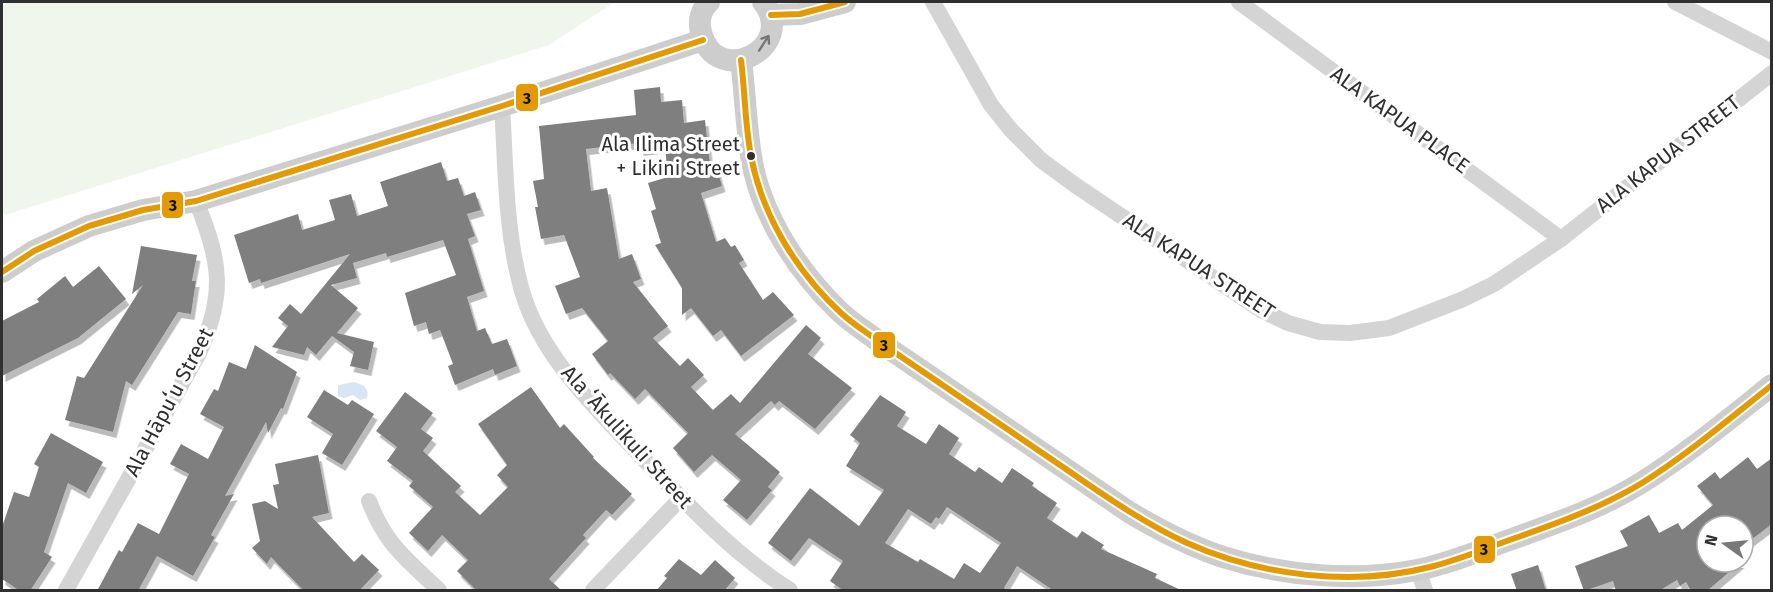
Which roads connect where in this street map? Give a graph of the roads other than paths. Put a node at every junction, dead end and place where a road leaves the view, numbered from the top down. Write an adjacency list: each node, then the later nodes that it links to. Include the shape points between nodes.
1 (708, 2): 7 (street, via 700,16)
2 (844, 2): 6 (street, via 800,14)
3 (933, 2): 13 (street, ALA KAPUA STREET, via 991,105 1041,160 1261,310 1288,323 1320,332 1389,328 1494,284)
4 (1239, 2): 13 (street, ALA KAPUA PLACE)
5 (1675, 2): 8 (street)
6 (767, 8): 9 (street, one-way to 6, via 752,57 765,44 772,27)
7 (703, 40): 9 (street, via 718,56); 11 (street)
8 (1772, 52)
9 (741, 60): 18 (street, via 751,158 763,201 816,287 859,327 1129,512 1194,546 1224,557 1296,572)
10 (1772, 73): 13 (street, ALA KAPUA STREET)
11 (502, 106): 12 (street); 16 (street, Ala ʻĀkulikuli Street, via 510,231 523,294 540,333 591,402)
12 (196, 201): 14 (street, via 143,210 89,226 34,251); 19 (street, Ala Hāpuʻu Street, via 213,247 218,274 207,335)
13 (1561, 239)
14 (2, 272)
15 (1772, 385): 18 (street, via 1638,484 1599,505)
16 (681, 498): 21 (street); 22 (street, Ala ʻĀkulikuli Street, via 727,543)
17 (369, 501): 20 (street, via 383,534)
18 (1421, 580)
19 (66, 591)
20 (439, 591)
21 (593, 591)
22 (790, 591)

